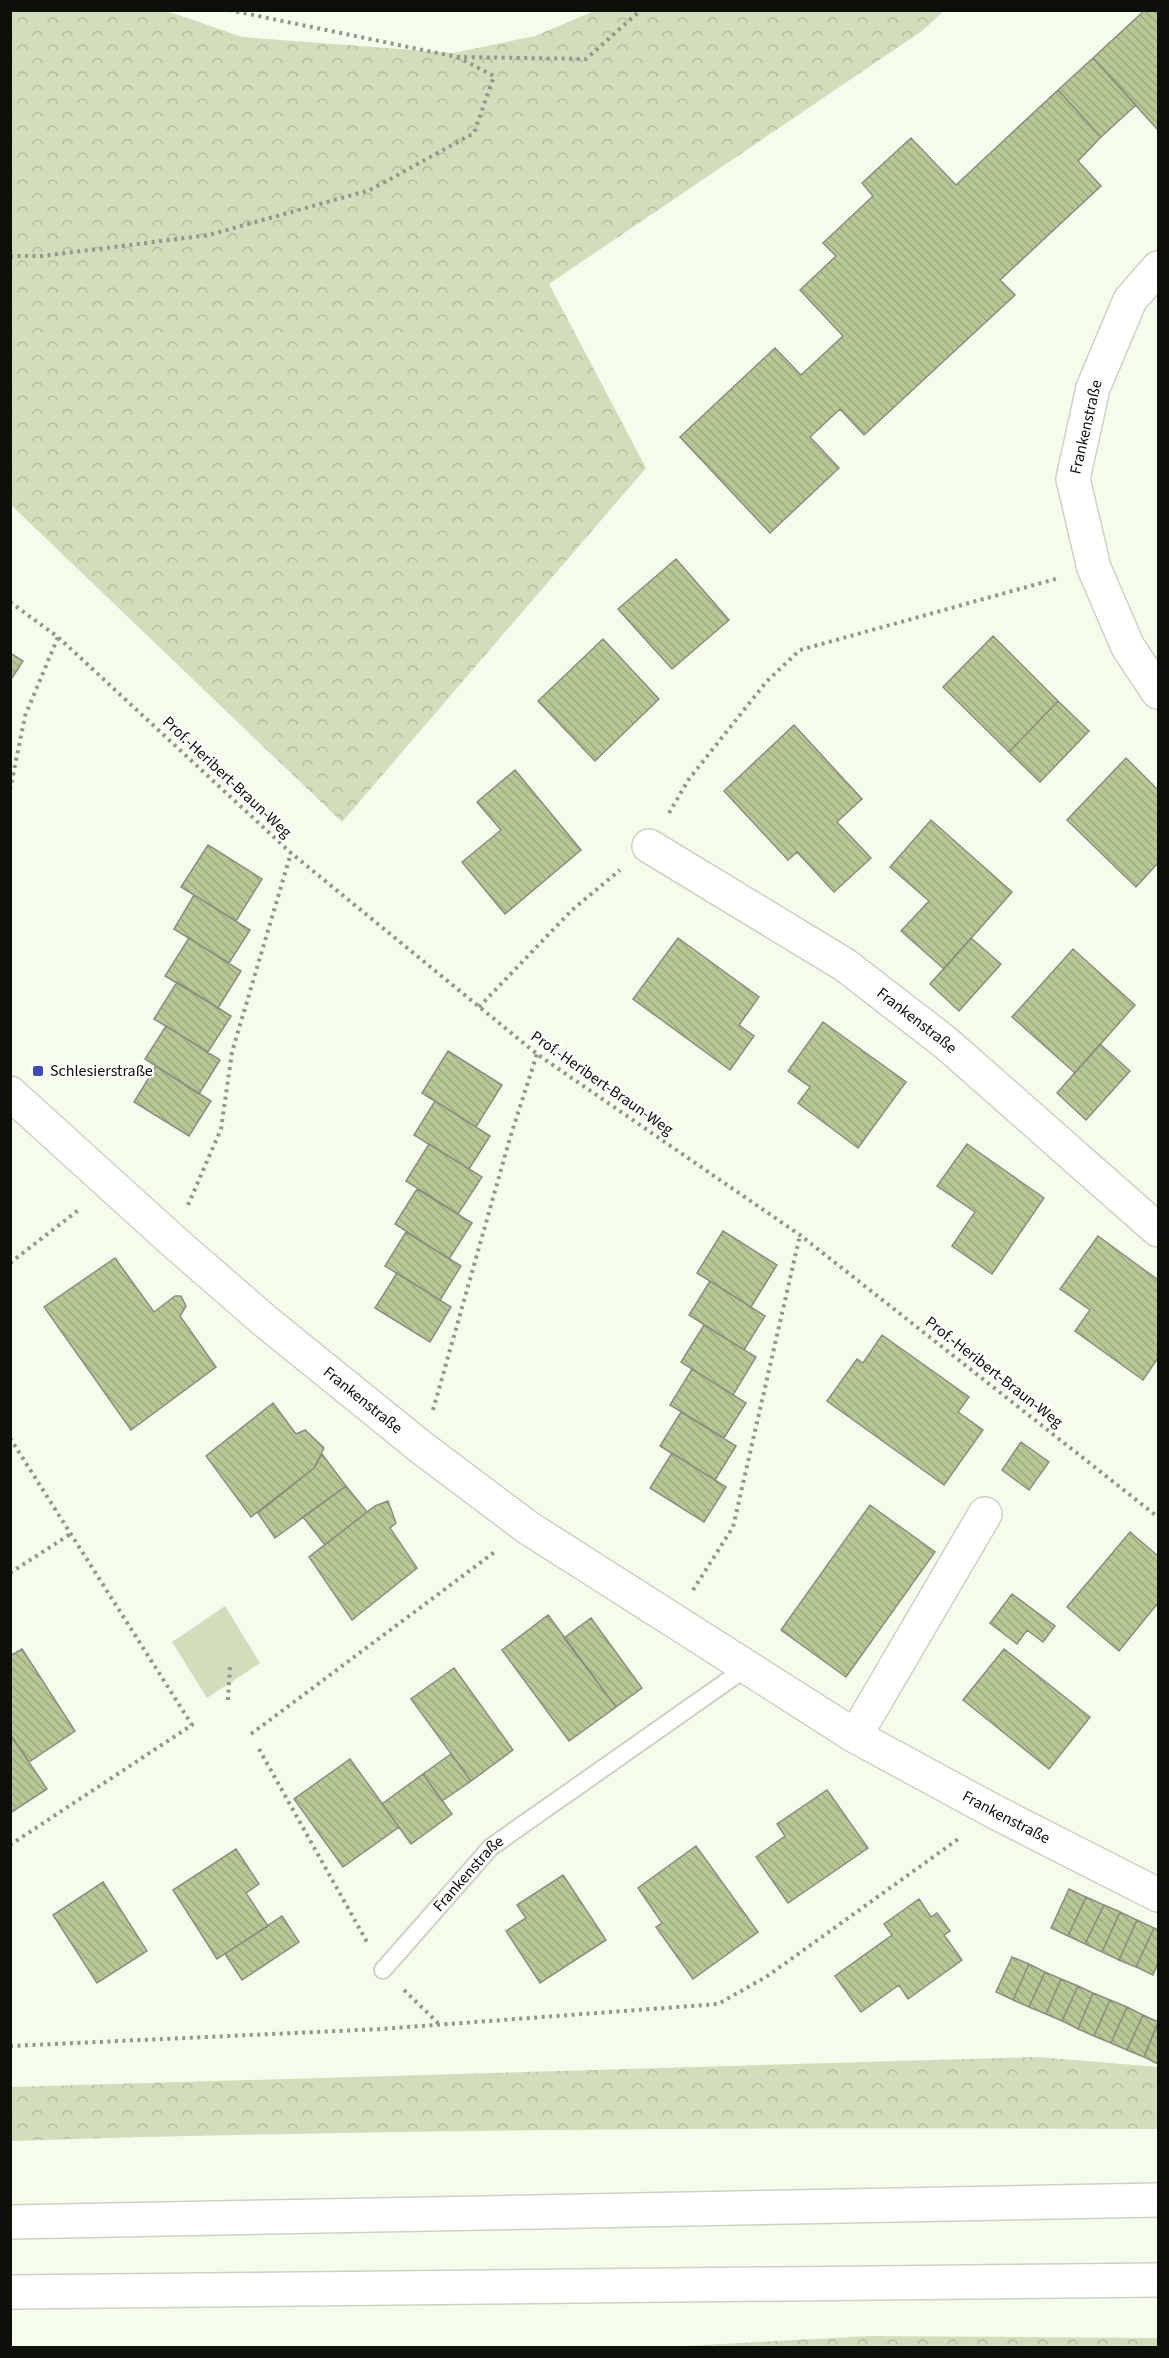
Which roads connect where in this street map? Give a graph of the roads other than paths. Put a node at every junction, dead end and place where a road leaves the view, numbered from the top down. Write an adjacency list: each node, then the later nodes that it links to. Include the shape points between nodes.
1 (1158, 268): 2 (main road, Frankenstraße, via 1130,300 1093,388 1073,479 1094,568 1128,647)
2 (1158, 692)
3 (649, 846): 5 (main road, Frankenstraße, via 845,965 946,1044)
4 (10, 1093): 7 (main road, Frankenstraße, via 265,1321 422,1448 527,1527)
5 (1158, 1230)
6 (985, 1514): 8 (main road)
7 (746, 1668): 8 (main road, Frankenstraße); 10 (lane, Frankenstraße, via 491,1847)
8 (855, 1736): 9 (main road, Frankenstraße)
9 (1158, 1895)
10 (383, 1970)
11 (1158, 2200): 12 (main road)
12 (10, 2222)
13 (1158, 2280): 14 (main road)
14 (10, 2292)

